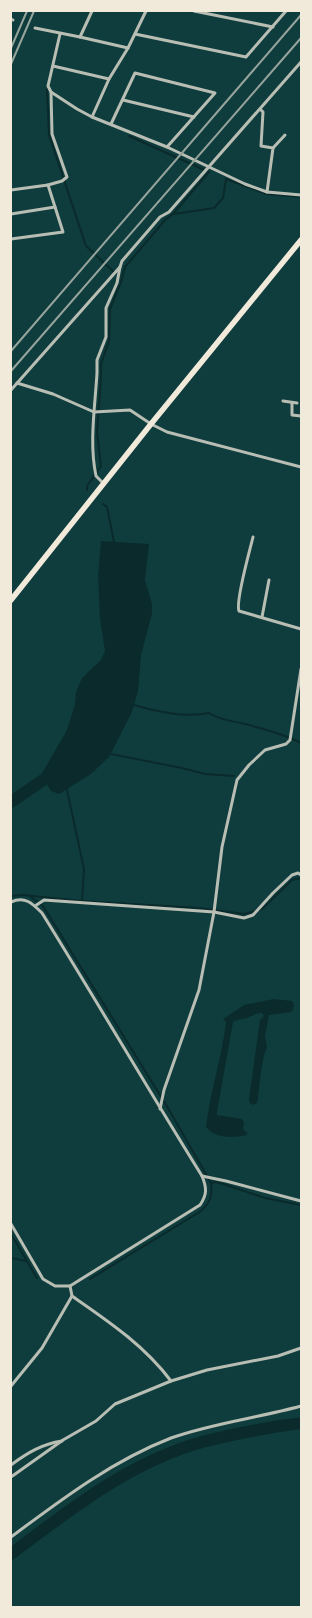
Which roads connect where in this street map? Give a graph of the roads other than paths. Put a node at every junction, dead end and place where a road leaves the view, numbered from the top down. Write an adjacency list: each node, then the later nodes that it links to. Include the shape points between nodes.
1 (92, 11): 9 (street)
2 (146, 11): 8 (street)
3 (194, 11): 5 (street)
4 (286, 11): 5 (street)
5 (273, 27): 8 (street, via 246,57)
6 (35, 28): 7 (street)
7 (60, 34): 9 (street); 12 (street)
8 (135, 34): 10 (street)
9 (80, 37): 10 (street)
10 (128, 48): 13 (street)
11 (301, 62): 16 (street)
12 (52, 66): 13 (street); 14 (street, via 48,86)
13 (109, 79): 17 (street)
14 (51, 92): 17 (street, via 77,110); 24 (street, via 52,134 67,177)
15 (123, 100): 18 (street); 18 (street, via 135,73 215,93); 19 (street)
16 (260, 109): 22 (street, via 263,112 261,146); 23 (street)
17 (92, 116): 19 (street)
18 (194, 117): 21 (street)
19 (111, 124): 21 (street)
20 (285, 135): 22 (street)
21 (167, 147): 23 (street)
22 (273, 148): 26 (street)
23 (209, 167): 26 (street); 32 (street, via 169,212 160,217 122,261)
24 (48, 185): 25 (street); 28 (street)
25 (11, 190)
26 (267, 192): 27 (street)
27 (301, 195)
28 (55, 207): 29 (street); 30 (street, via 63,232)
29 (11, 214)
30 (11, 239)
31 (301, 240): 40 (highway)
32 (120, 267): 33 (street); 38 (street, via 106,308 106,336 96,364)
33 (17, 383): 34 (street); 38 (street, via 53,394)
34 (11, 390)
35 (282, 401): 36 (street)
36 (292, 403): 37 (street); 39 (street, via 292,415)
37 (296, 403)
38 (94, 412): 40 (street, via 130,410); 42 (street, via 95,472)
39 (301, 416)
40 (151, 424): 41 (street, via 167,432); 42 (highway)
41 (301, 467)
42 (104, 484): 45 (highway)
43 (253, 537): 46 (street, via 238,609)
44 (269, 580): 46 (street)
45 (11, 600)
46 (262, 617): 47 (street)
47 (301, 629)
48 (301, 669): 52 (street, via 290,740 286,744 265,750 237,780 222,847)
49 (301, 875): 52 (street, via 292,875 253,915 244,918)
50 (11, 902): 51 (street, via 24,900)
51 (35, 906): 52 (street, via 44,900); 53 (street, via 42,913 96,1000)
52 (214, 912): 53 (street, via 199,990 164,1090)
53 (160, 1109): 54 (street)
54 (202, 1176): 55 (street); 57 (street, via 206,1195 200,1206)
55 (301, 1201)
56 (11, 1224): 57 (street, via 43,1279 55,1286)
57 (70, 1286): 58 (street)
58 (72, 1296): 60 (street, via 126,1334 157,1362); 61 (street, via 42,1348)
59 (301, 1348): 60 (street, via 278,1356 207,1370)
60 (171, 1381): 63 (street, via 115,1404 96,1421)
61 (11, 1386)
62 (301, 1406): 66 (street, via 220,1424 172,1438 109,1468 70,1493)
63 (63, 1440): 64 (street, via 28,1452); 65 (street)
64 (11, 1465)
65 (11, 1476)
66 (11, 1537)

